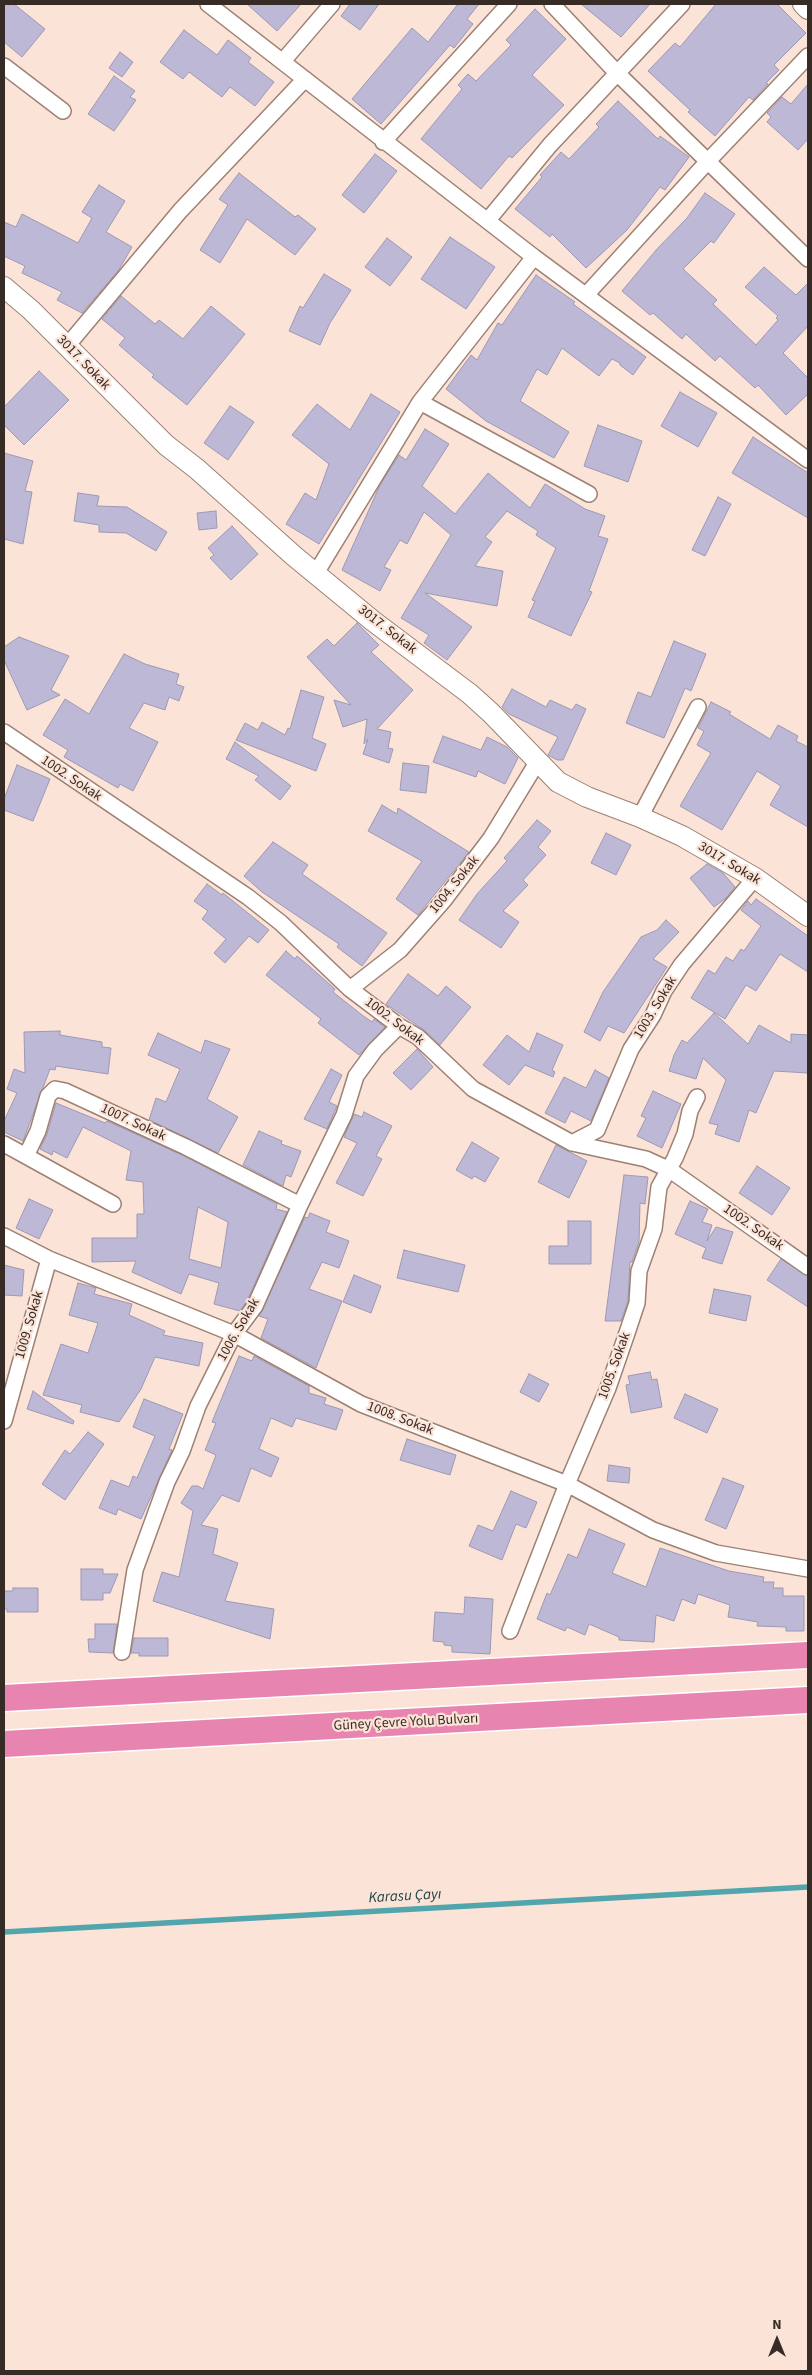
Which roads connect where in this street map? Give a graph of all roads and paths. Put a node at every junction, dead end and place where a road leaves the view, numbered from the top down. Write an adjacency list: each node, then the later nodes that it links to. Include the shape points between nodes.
1 (208, 4): 9 (street)
2 (332, 4): 9 (street)
3 (509, 4): 14 (street)
4 (552, 4): 11 (street)
5 (682, 4): 11 (street)
6 (803, 4): 7 (street)
7 (808, 9)
8 (808, 56): 15 (street)
9 (282, 61): 12 (street)
10 (4, 66): 13 (street)
11 (617, 73): 15 (street); 16 (street, via 550,145)
12 (305, 79): 14 (street); 21 (street, via 180,211)
13 (63, 111)
14 (383, 142): 16 (street)
15 (709, 160): 18 (street); 20 (street)
16 (488, 220): 17 (street)
17 (534, 257): 20 (street); 22 (street)
18 (808, 259)
19 (4, 287): 21 (street, 3017. Sokak)
20 (586, 295): 23 (street)
21 (67, 346): 25 (street, 3017. Sokak, via 166,445)
22 (420, 402): 24 (street); 25 (street)
23 (808, 460)
24 (589, 494)
25 (316, 573): 28 (street, 3017. Sokak, via 470,694)
26 (698, 707): 29 (street)
27 (4, 732): 32 (street, 1002. Sokak, via 248,897)
28 (538, 761): 29 (street, 3017. Sokak, via 558,782); 32 (street, 1004. Sokak, via 491,838 444,900 400,950)
29 (640, 817): 30 (street, 3017. Sokak, via 682,836)
30 (755, 878): 31 (street, 3017. Sokak); 35 (street, 1003. Sokak, via 682,964 669,984 631,1049 597,1130)
31 (808, 916)
32 (350, 990): 33 (street, 1002. Sokak)
33 (399, 1026): 35 (street, 1002. Sokak, via 418,1037 473,1089); 40 (street, 1006. Sokak, via 375,1050 356,1076 344,1115)
34 (697, 1097): 38 (street, 1005. Sokak)
35 (572, 1143): 38 (street, 1002. Sokak, via 646,1159)
36 (4, 1144): 37 (street)
37 (26, 1156): 39 (street); 40 (street, 1007. Sokak, via 38,1131 48,1096 55,1089 186,1147)
38 (670, 1170): 43 (street, 1002. Sokak); 46 (street, 1005. Sokak, via 659,1187 654,1229 639,1271 637,1303 608,1388)
39 (113, 1204)
40 (300, 1205): 44 (street, 1006. Sokak, via 255,1306)
41 (4, 1236): 42 (street, 1008. Sokak)
42 (49, 1259): 44 (street, 1008. Sokak); 45 (street, 1009. Sokak)
43 (808, 1267)
44 (234, 1334): 46 (street, 1008. Sokak, via 361,1404); 49 (street, 1006. Sokak, via 198,1406 135,1570)
45 (4, 1421)
46 (567, 1484): 47 (street, 1008. Sokak, via 653,1530 690,1544 747,1560); 48 (street, 1005. Sokak)
47 (808, 1569)
48 (510, 1631)
49 (122, 1652)
50 (808, 1655): 51 (highway)
51 (4, 1698)
52 (808, 1700): 53 (highway, Güney Çevre Yolu Bulvarı)
53 (4, 1744)

